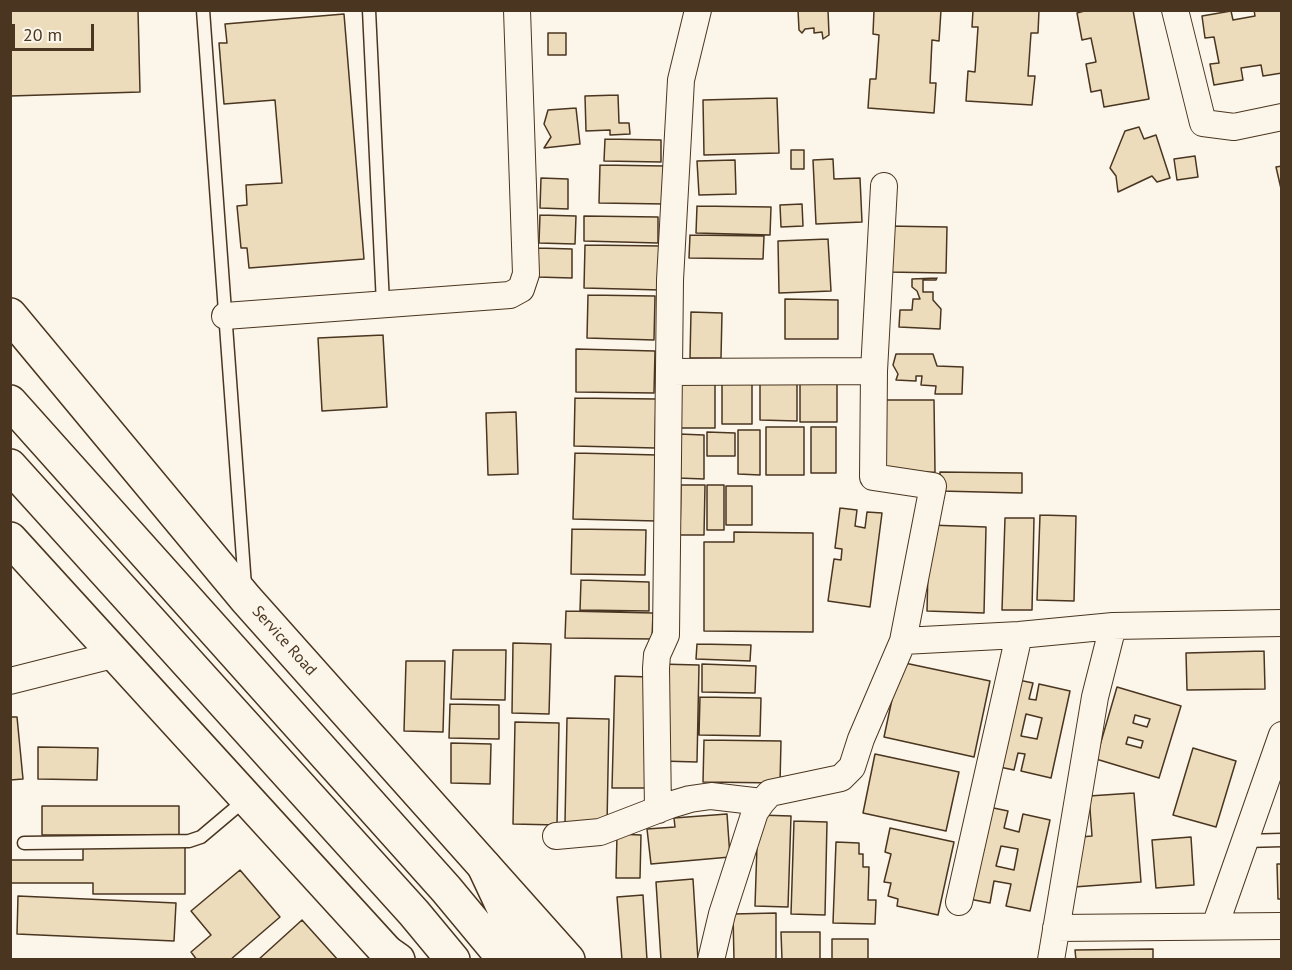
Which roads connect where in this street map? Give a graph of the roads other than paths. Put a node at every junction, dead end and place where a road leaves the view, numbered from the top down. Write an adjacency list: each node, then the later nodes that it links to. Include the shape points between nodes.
1 (203, 10): 10 (lane)
2 (369, 10): 8 (lane)
3 (517, 10): 8 (street, via 526,274 521,289 510,295)
4 (698, 10): 11 (street, via 681,80)
5 (1175, 10): 6 (street, via 1203,123 1234,128)
6 (1281, 117)
7 (884, 186): 12 (street)
8 (383, 304): 10 (street)
9 (10, 315): 16 (main road, Service Road)
10 (225, 316): 16 (lane)
11 (669, 372): 12 (street); 26 (street, via 666,635 656,668)
12 (874, 372): 20 (street, via 873,477 933,486)
13 (10, 402): 38 (main road)
14 (10, 466): 37 (main road)
15 (10, 538): 21 (main road)
16 (246, 599): 31 (main road, Service Road)
17 (1281, 623): 18 (street)
18 (1113, 626): 19 (street); 35 (street, via 1095,697)
19 (1019, 635): 20 (street); 32 (street)
20 (903, 641): 25 (street, via 852,767 841,778 770,793)
21 (117, 654): 22 (street); 24 (main road)
22 (10, 681)
23 (1281, 735): 29 (street)
24 (247, 798): 30 (lane, via 201,837 189,841); 36 (main road)
25 (762, 802): 26 (street, via 711,796); 41 (street, via 755,812)
26 (658, 810): 27 (street, via 600,832)
27 (556, 836)
28 (1281, 840): 29 (lane)
29 (1245, 841): 33 (street)
30 (24, 843)
31 (484, 866): 39 (main road); 40 (main road, Service Road)
32 (959, 902)
33 (1215, 926): 34 (street); 35 (street)
34 (1281, 926)
35 (1056, 928): 42 (street)
36 (390, 958)
37 (453, 960)
38 (505, 960)
39 (528, 960)
40 (568, 960)
41 (711, 960)
42 (1051, 960)

